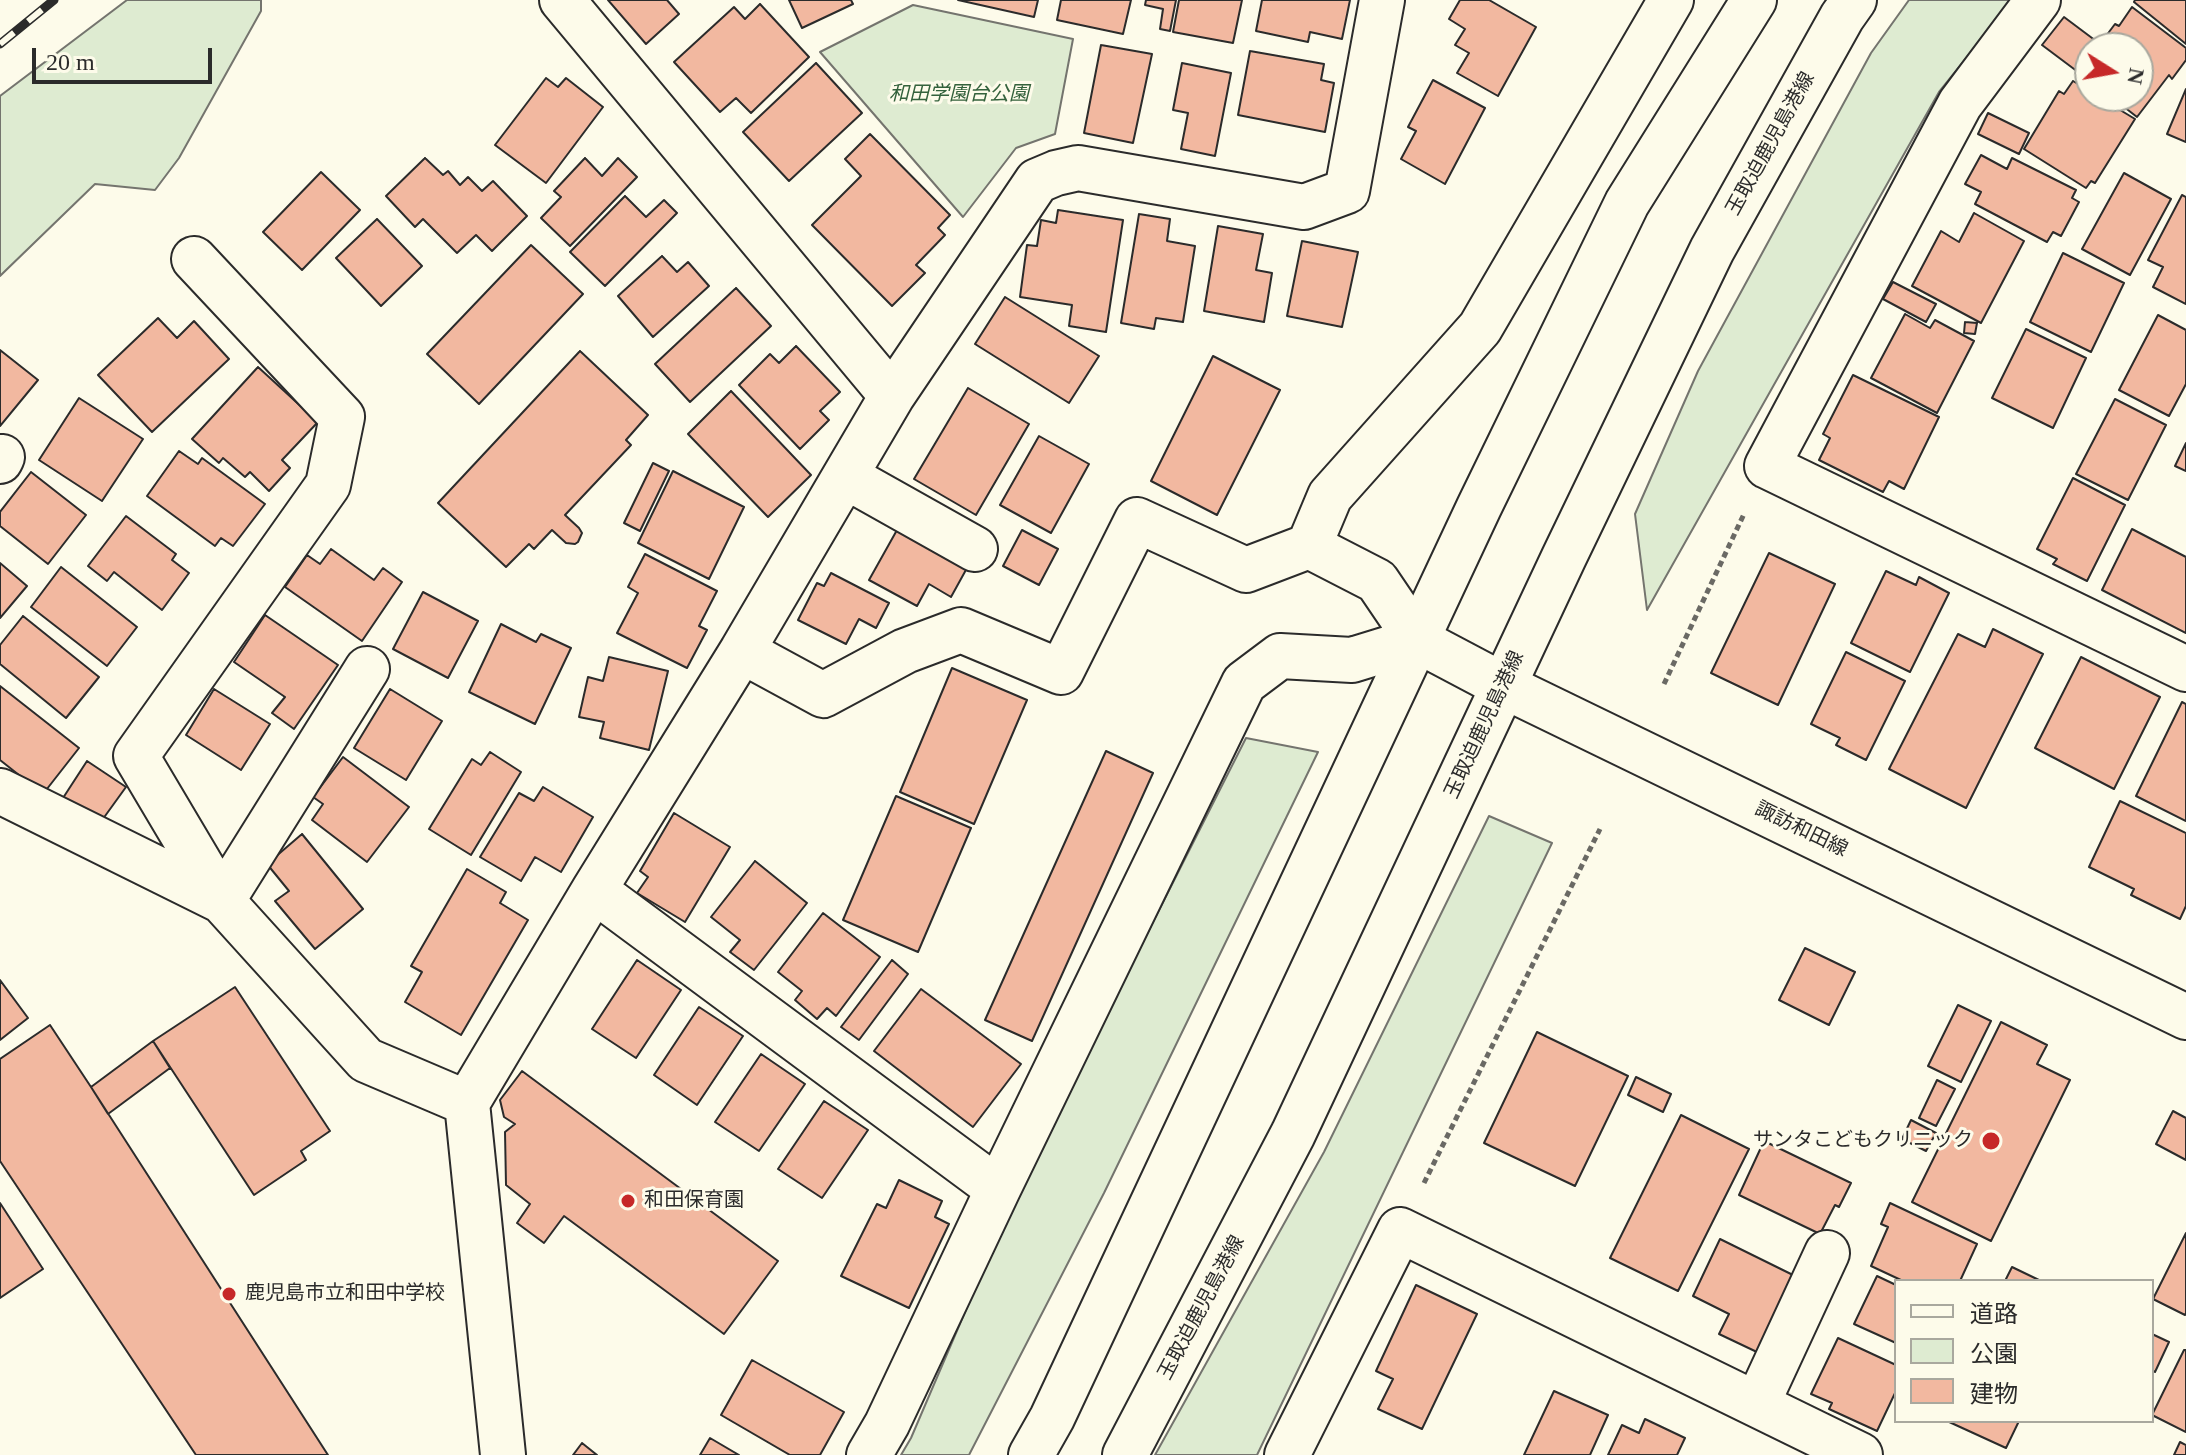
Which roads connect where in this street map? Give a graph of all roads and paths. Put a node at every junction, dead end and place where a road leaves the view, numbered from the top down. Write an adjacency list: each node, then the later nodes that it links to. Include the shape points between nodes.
1 (562, 0): 8 (street)
2 (1382, 0): 8 (street, via 1347,191 1304,207 1078,168 1037,181)
3 (1671, 0): 11 (street, via 1480,328 1330,496)
4 (1754, 0): 13 (street, via 1627,203)
5 (1854, 0): 18 (street, 玉取迫鹿児島港線, via 1712,250)
6 (2038, 0): 9 (street, via 1960,104)
7 (194, 259): 22 (street, via 342,417 328,485 136,756)
8 (892, 396): 10 (street)
9 (1767, 466): 16 (street); 17 (path)
10 (845, 476): 12 (street); 14 (street)
11 (1309, 546): 13 (street, via 1377,581); 14 (street, via 1246,570 1137,520 1061,672 961,630 905,651 823,695)
12 (975, 549)
13 (1417, 640): 18 (street, 諏訪和田線); 25 (street, via 1352,660 1280,656 1244,683); 31 (street)
14 (742, 651): 21 (street)
15 (367, 669): 22 (street)
16 (2186, 669)
17 (1664, 684)
18 (1504, 686): 23 (street, 諏訪和田線); 32 (street, 玉取迫鹿児島港線, via 1293,1134)
19 (0, 791): 22 (street)
20 (1600, 829): 26 (path)
21 (594, 890): 24 (street); 25 (street)
22 (222, 901): 24 (street, via 366,1060)
23 (2186, 1017)
24 (467, 1103): 29 (street)
25 (998, 1189): 30 (street)
26 (1400, 1230): 28 (street); 33 (street)
27 (1827, 1253): 28 (street)
28 (1757, 1404): 34 (street)
29 (503, 1455)
30 (869, 1455)
31 (1031, 1455)
32 (1125, 1455)
33 (1287, 1455)
34 (1860, 1455)

